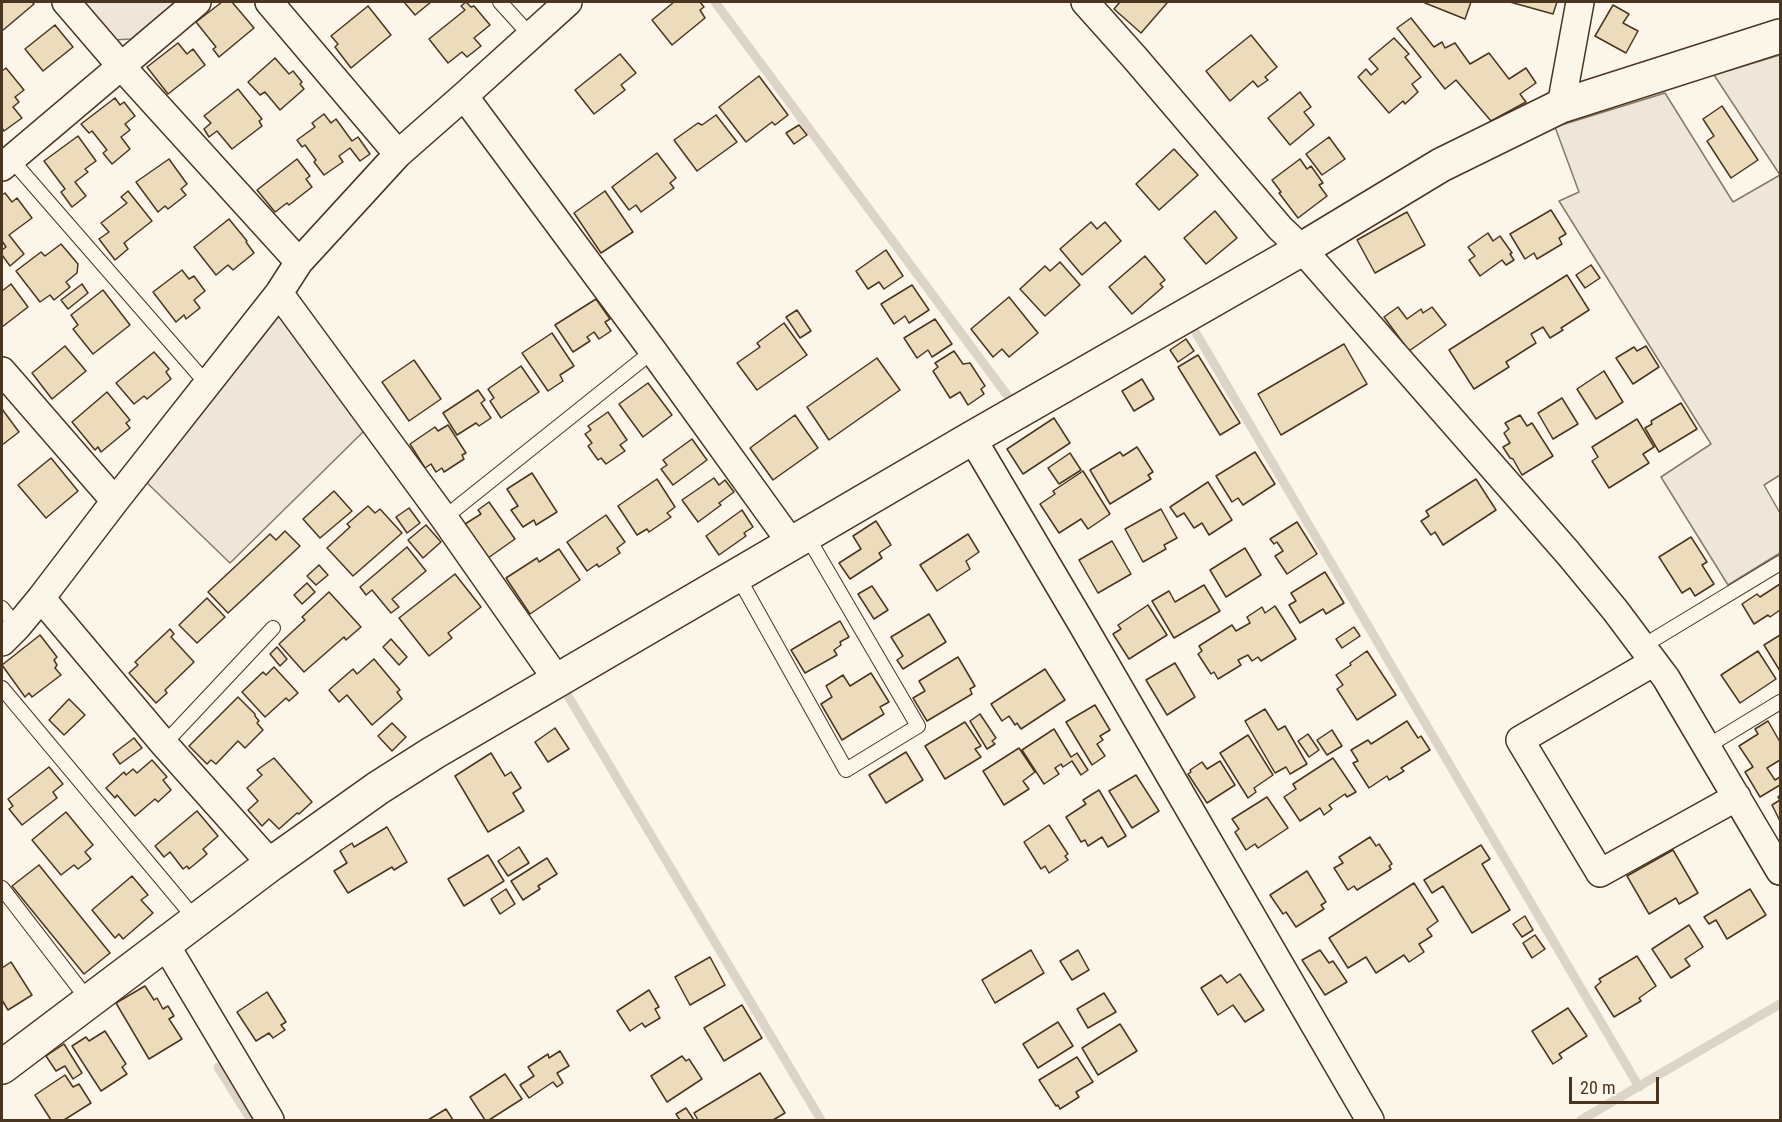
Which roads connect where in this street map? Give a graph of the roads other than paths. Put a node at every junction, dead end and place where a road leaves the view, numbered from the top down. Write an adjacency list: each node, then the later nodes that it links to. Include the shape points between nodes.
1 (66, 2): 10 (street)
2 (197, 2): 10 (street)
3 (268, 2): 13 (street)
4 (500, 2): 8 (lane)
5 (568, 2): 8 (street)
6 (1085, 2): 15 (street)
7 (1580, 2): 12 (street)
8 (531, 36): 11 (street)
9 (1780, 36): 12 (street)
10 (121, 66): 14 (street); 16 (street)
11 (464, 96): 13 (street); 18 (street)
12 (1561, 106): 15 (street, via 1441,165)
13 (398, 154): 16 (street)
14 (6, 163): 20 (lane)
15 (1302, 249): 21 (street); 30 (street, via 1568,553)
16 (299, 262): 17 (street)
17 (279, 293): 20 (street); 23 (street)
18 (653, 351): 23 (lane); 24 (street)
19 (2, 371): 22 (street)
20 (207, 384): 22 (street)
21 (972, 438): 24 (street); 45 (street)
22 (115, 501): 27 (street)
23 (444, 518): 31 (street)
24 (799, 540): 26 (street); 26 (lane, via 918,726 846,770)
25 (1780, 563): 30 (lane)
26 (737, 575): 31 (street)
27 (41, 598): 28 (street); 34 (street)
28 (7, 626)
29 (273, 628): 34 (lane)
30 (1648, 654): 35 (street); 36 (street, via 1520,740 1599,873)
31 (558, 681): 37 (street, via 415,765)
32 (2, 688): 40 (lane)
33 (1780, 702): 35 (lane)
34 (164, 744): 37 (street)
35 (1706, 747): 36 (street)
36 (1737, 797): 38 (street)
37 (272, 864): 40 (street)
38 (1780, 871)
39 (2, 888): 42 (lane)
40 (197, 921): 41 (street)
41 (165, 944): 42 (street); 44 (street)
42 (89, 1001): 43 (street)
43 (2, 1067)
44 (270, 1120)
45 (1371, 1120)

